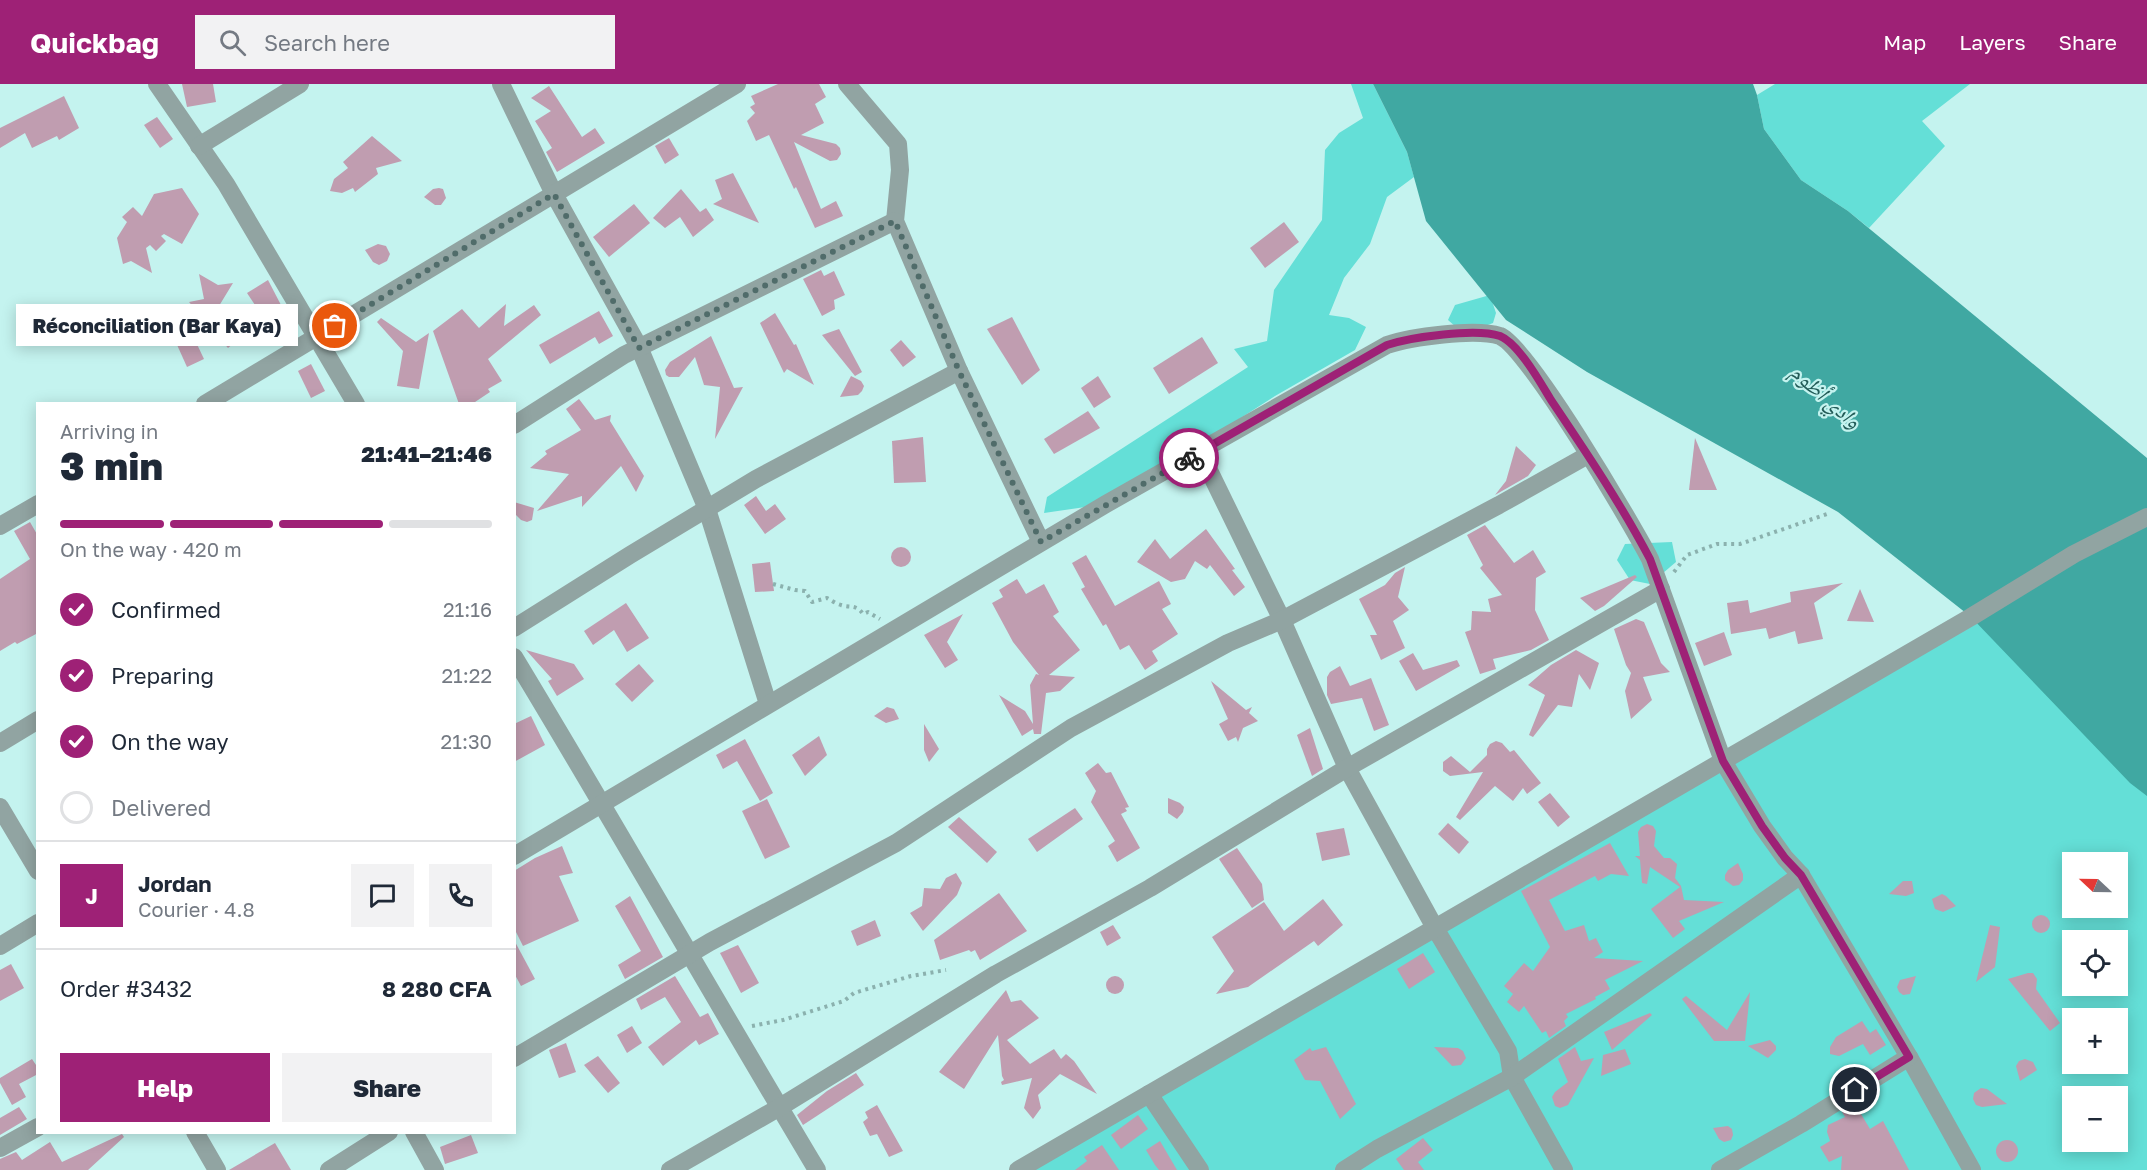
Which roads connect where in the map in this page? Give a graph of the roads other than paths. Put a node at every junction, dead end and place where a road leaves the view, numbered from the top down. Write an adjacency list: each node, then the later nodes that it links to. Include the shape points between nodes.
1 (157, 84): 6 (street)
2 (300, 84): 6 (street)
3 (501, 84): 7 (street)
4 (737, 84): 7 (street)
5 (847, 84): 8 (street, via 898,144 900,170)
6 (199, 146): 9 (street, via 226,184)
7 (554, 194): 9 (street); 10 (street)
8 (895, 221): 10 (street); 11 (street)
9 (316, 337): 12 (street); 13 (street)
10 (639, 348): 14 (street); 18 (street)
11 (959, 371): 18 (street); 21 (street)
12 (208, 402)
13 (355, 402)
14 (516, 424)
15 (1200, 452): 16 (street, via 1387,345 1404,339 1479,333 1508,341); 21 (street); 23 (street)
16 (1588, 455): 22 (street, via 1650,559); 23 (street)
17 (36, 505): 20 (street)
18 (707, 509): 24 (street); 26 (street)
19 (2147, 517): 29 (street, via 2074,554)
20 (0, 526)
21 (1041, 542): 26 (street)
22 (1661, 589): 29 (street); 30 (street)
23 (1282, 620): 30 (street); 39 (street, via 1228,643 1071,728 896,843)
24 (516, 627)
25 (516, 660): 31 (street)
26 (768, 704): 31 (street)
27 (36, 721): 28 (street)
28 (0, 743)
29 (1723, 761): 35 (street, via 1762,826); 37 (street)
30 (1347, 768): 37 (street); 44 (street, via 1150,888 996,974)
31 (603, 803): 33 (street); 39 (street)
32 (0, 807): 34 (street)
33 (516, 855)
34 (36, 868)
35 (1801, 875): 41 (street); 42 (street)
36 (36, 924): 38 (street)
37 (1435, 928): 42 (street, via 1508,1051); 43 (street)
38 (0, 946)
39 (689, 955): 40 (street); 44 (street)
40 (516, 1057)
41 (1909, 1057): 59 (street); 60 (street)
42 (1512, 1077): 57 (street); 58 (street)
43 (1149, 1094): 55 (street); 56 (street)
44 (780, 1107): 53 (street); 54 (street)
45 (36, 1128): 49 (street)
46 (196, 1134): 50 (street)
47 (386, 1134): 51 (street)
48 (415, 1134): 52 (street)
49 (0, 1148)
50 (217, 1170)
51 (329, 1170)
52 (435, 1170)
53 (670, 1170)
54 (818, 1170)
55 (1018, 1170)
56 (1200, 1170)
57 (1344, 1170)
58 (1564, 1170)
59 (1720, 1170)
60 (1972, 1170)

